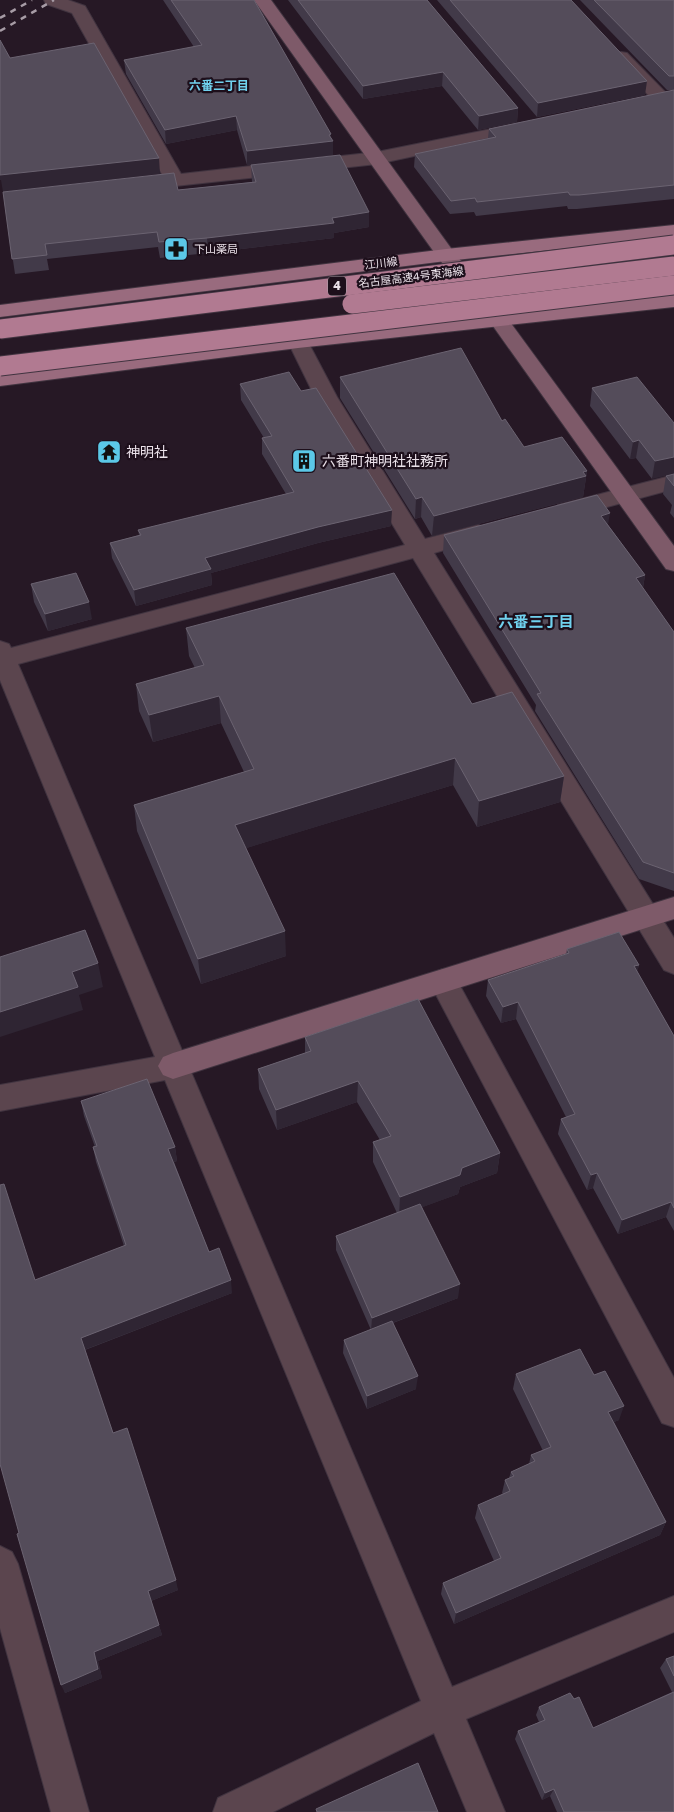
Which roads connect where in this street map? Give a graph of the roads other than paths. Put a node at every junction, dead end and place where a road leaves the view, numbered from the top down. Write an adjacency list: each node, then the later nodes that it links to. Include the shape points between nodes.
1 (52, 0): 8 (street, via 79,10)
2 (262, 0): 7 (street)
3 (608, 42): 4 (street)
4 (668, 98): 5 (street)
5 (643, 103)
6 (519, 111): 7 (street, via 536,125)
7 (377, 158): 8 (street); 12 (street)
8 (175, 180): 9 (street)
9 (117, 187)
10 (674, 231): 12 (main road, 江川線)
11 (674, 245): 18 (highway, 名古屋高速4号東海線 / 4, bridge)
12 (446, 255): 16 (main road, 江川線); 17 (street)
13 (674, 266): 20 (highway, bridge)
14 (674, 285): 21 (highway, bridge)
15 (674, 301): 17 (main road)
16 (0, 311)
17 (500, 322): 19 (main road); 24 (street)
18 (0, 329)
19 (298, 342): 22 (main road); 27 (street, via 326,397)
20 (0, 344)
21 (0, 366)
22 (0, 379)
23 (674, 482): 24 (street)
24 (624, 495): 25 (street); 28 (street)
25 (550, 515)
26 (503, 527): 27 (street)
27 (420, 549): 29 (street); 31 (street)
28 (674, 563)
29 (2, 654): 34 (street)
30 (674, 908): 31 (street)
31 (646, 917): 32 (street); 33 (street)
32 (674, 962)
33 (443, 982): 34 (street); 36 (street)
34 (173, 1066): 35 (street); 39 (street)
35 (0, 1098)
36 (674, 1411)
37 (0, 1564): 40 (street)
38 (674, 1614): 39 (street)
39 (444, 1709): 41 (street); 42 (street)
40 (70, 1812)
41 (232, 1812)
42 (486, 1812)

